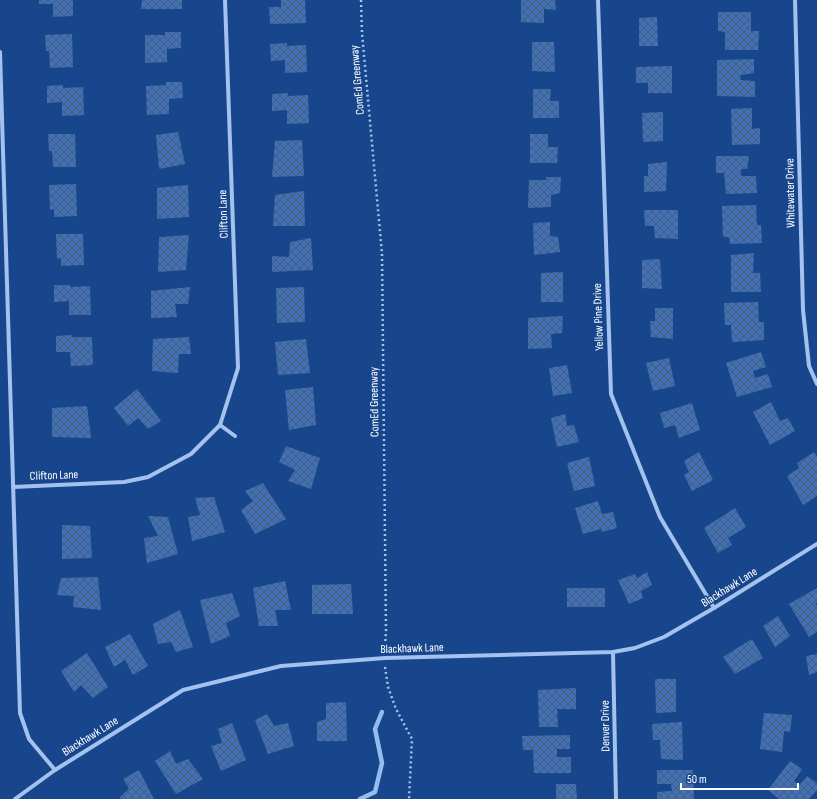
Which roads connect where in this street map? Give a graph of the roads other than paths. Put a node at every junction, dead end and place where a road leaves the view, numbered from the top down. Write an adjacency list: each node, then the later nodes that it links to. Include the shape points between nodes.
1 (225, 0): 6 (street, Clifton Lane, via 238,368)
2 (598, 0): 10 (street, Yellow Pine Drive, via 611,394 660,517)
3 (795, 0): 5 (street, Whitewater Drive, via 803,310 809,366)
4 (0, 52): 8 (street)
5 (817, 384)
6 (220, 425): 7 (street); 8 (street, Clifton Lane, via 191,454 148,477 124,482)
7 (235, 436)
8 (13, 487): 12 (street, via 20,712 29,739)
9 (817, 544): 10 (street, Blackhawk Lane)
10 (714, 608): 11 (street, Blackhawk Lane, via 664,637 635,648)
11 (613, 652): 12 (street, Blackhawk Lane, via 385,658 281,666 183,690); 14 (street, Denver Drive)
12 (54, 770): 13 (street, Blackhawk Lane)
13 (15, 799)
14 (616, 799)

